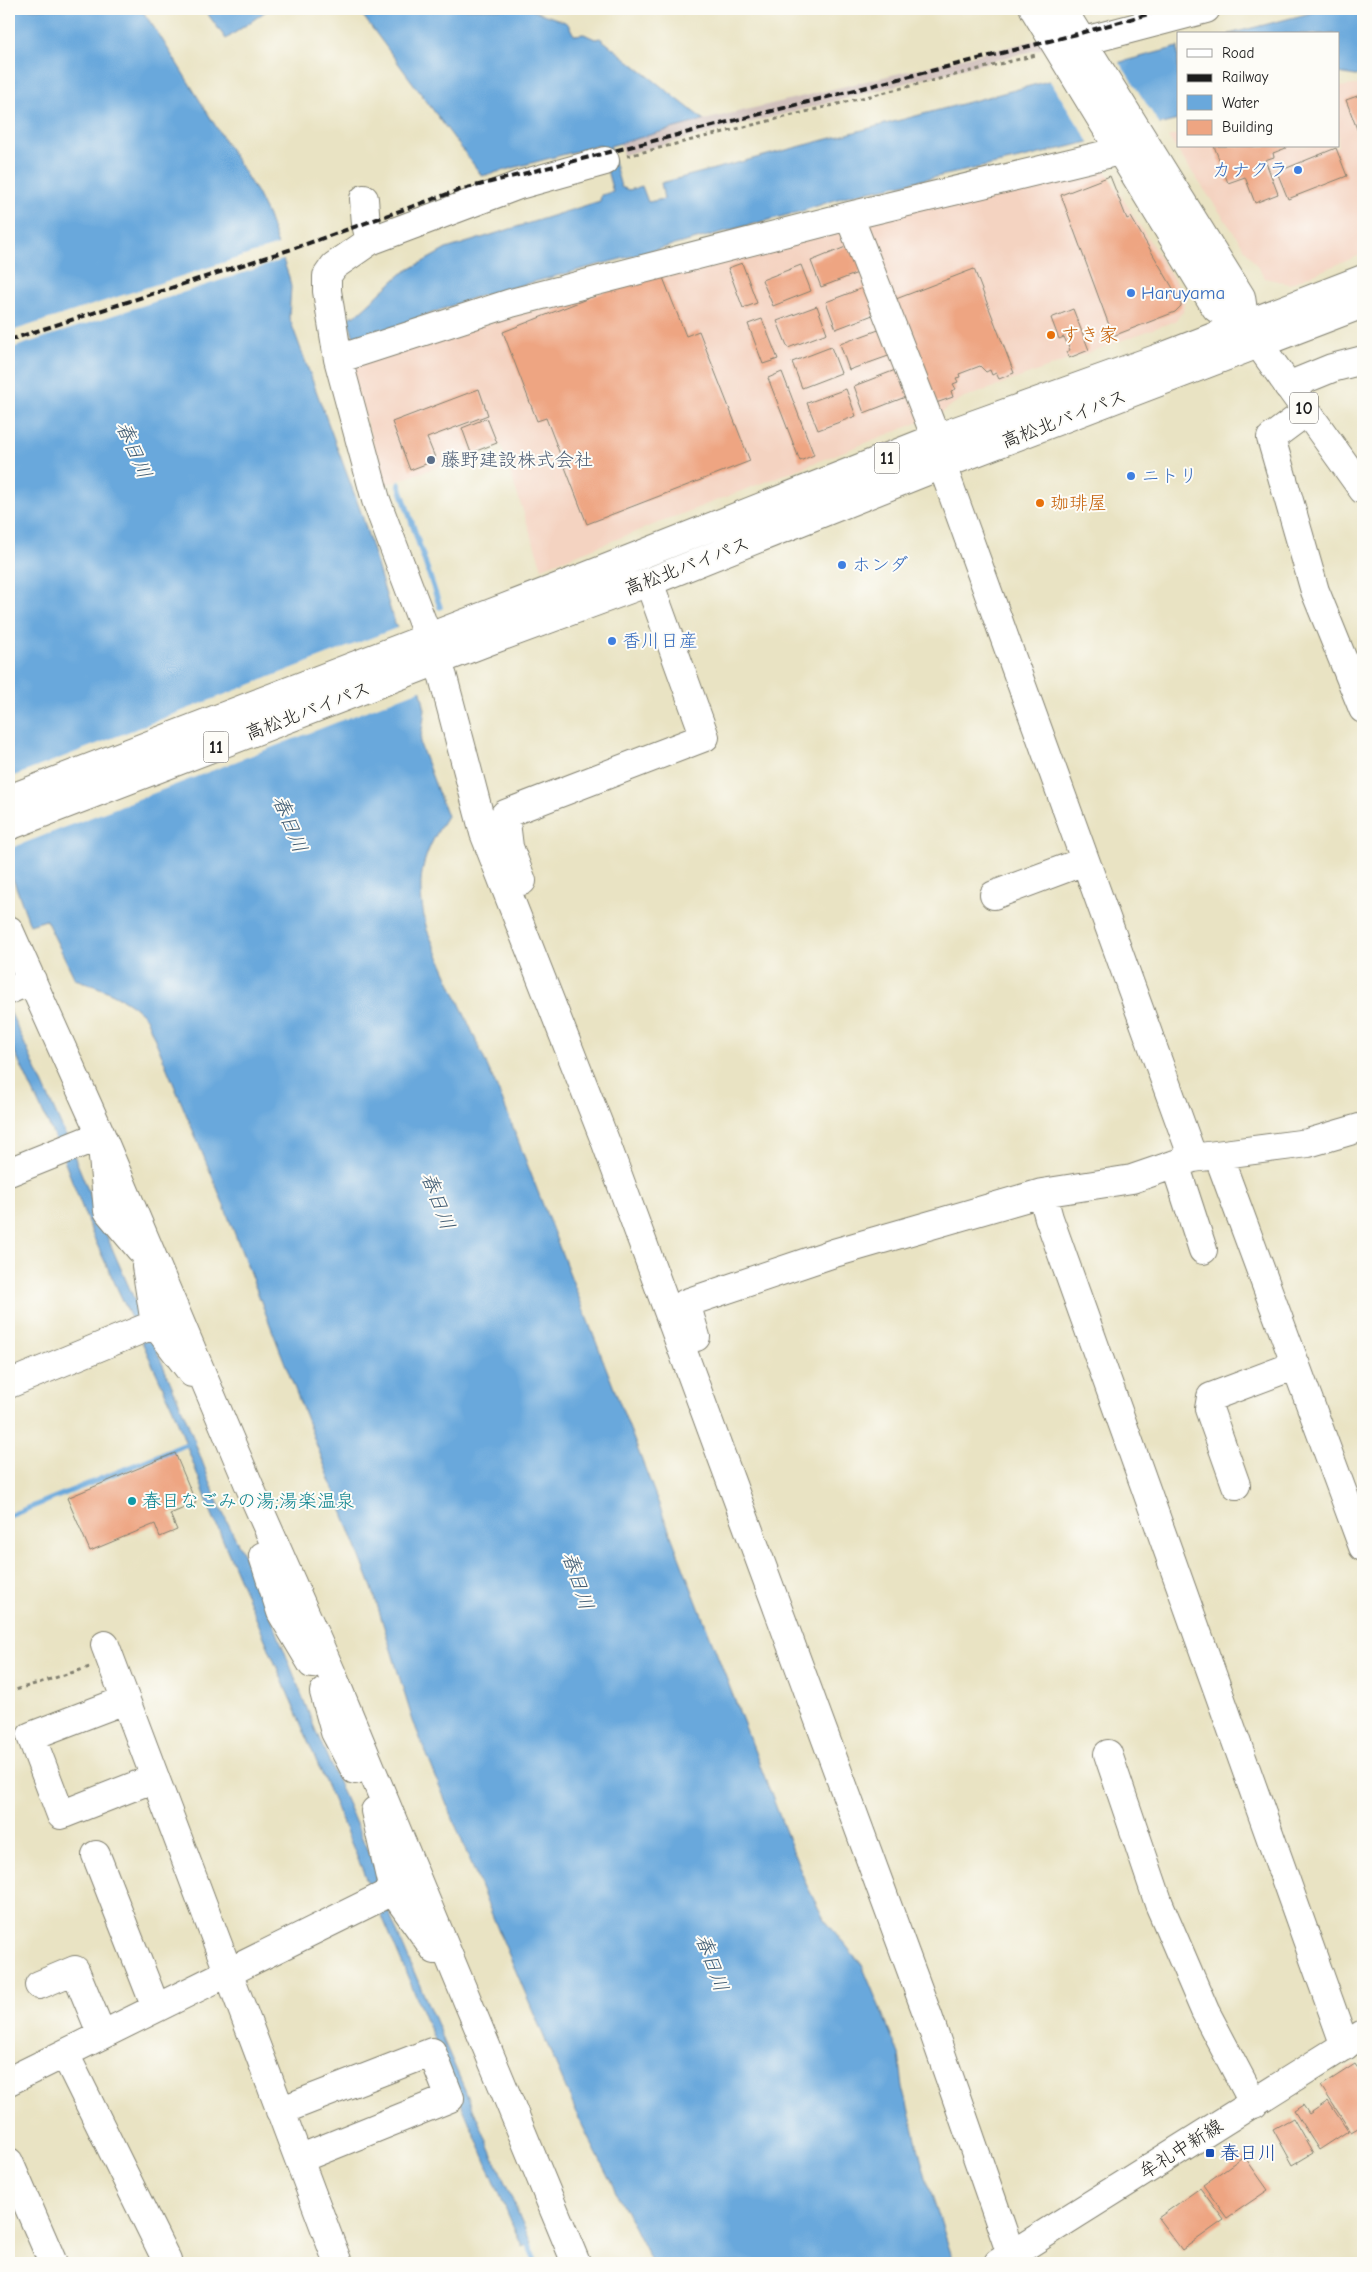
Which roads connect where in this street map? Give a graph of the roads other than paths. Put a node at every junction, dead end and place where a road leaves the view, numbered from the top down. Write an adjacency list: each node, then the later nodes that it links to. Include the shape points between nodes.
1 (1034, 9): 4 (main road)
2 (1062, 9): 4 (main road)
3 (1206, 9): 4 (main road)
4 (1076, 54): 5 (main road)
5 (1130, 143): 8 (main road); 12 (main road, via 1216,308)
6 (605, 161): 9 (main road, via 519,185)
7 (364, 199): 9 (main road)
8 (849, 216): 13 (main road, via 511,303); 17 (main road)
9 (370, 241): 13 (main road, via 334,266 327,276)
10 (1363, 279): 12 (main road, 高松北バイパス / 11)
11 (1363, 304): 12 (main road, 高松北バイパス / 11)
12 (1252, 334): 15 (main road, 10); 17 (main road, 高松北バイパス / 11, via 1167,355); 18 (main road, 高松北バイパス / 11)
13 (338, 358): 23 (main road, via 376,500)
14 (1363, 360): 15 (main road, via 1332,368)
15 (1288, 386): 16 (main road, 10)
16 (1306, 412): 19 (main road, 10); 25 (main road, via 1271,438 1315,591)
17 (936, 438): 20 (main road, 高松北バイパス / 11)
18 (942, 465): 21 (main road, 高松北バイパス / 11); 28 (main road)
19 (1363, 490)
20 (577, 580): 22 (main road); 23 (main road, 高松北バイパス / 11)
21 (649, 582): 22 (main road, 高松北バイパス / 11); 32 (main road, via 705,737 505,814 509,847 582,1041)
22 (586, 605): 24 (main road, 高松北バイパス / 11)
23 (420, 639): 24 (main road); 26 (main road, 高松北バイパス / 11)
24 (430, 665): 27 (main road, 高松北バイパス / 11); 32 (main road, via 443,677 484,833)
25 (1363, 709)
26 (9, 799)
27 (9, 826)
28 (1085, 861): 29 (main road); 36 (main road)
29 (994, 894)
30 (9, 930): 31 (main road)
31 (20, 985): 34 (main road)
32 (574, 1061): 35 (main road)
33 (1363, 1128): 36 (main road, via 1308,1143)
34 (101, 1135): 37 (main road); 40 (main road)
35 (606, 1143): 41 (main road, via 638,1182); 46 (main road)
36 (1195, 1159): 38 (main road, via 1132,1178); 39 (main road); 43 (main road)
37 (9, 1172)
38 (1042, 1193): 41 (main road, via 834,1253); 61 (main road, via 1052,1228)
39 (1203, 1250)
40 (147, 1253): 42 (main road); 44 (main road)
41 (686, 1303): 46 (main road, via 714,1391)
42 (145, 1328): 44 (main road, via 189,1371); 45 (main road)
43 (1296, 1366): 47 (main road, via 1211,1397 1209,1409); 48 (main road)
44 (206, 1380): 53 (main road)
45 (9, 1384)
46 (713, 1433): 69 (main road, via 928,2016)
47 (1236, 1485)
48 (1363, 1548)
49 (107, 1653): 50 (main road)
50 (125, 1700): 52 (main road); 52 (main road, via 32,1736 61,1815)
51 (1108, 1754): 64 (main road, via 1159,1904 1205,2012)
52 (156, 1778): 57 (main road)
53 (378, 1800): 55 (main road); 56 (main road)
54 (96, 1855): 59 (main road)
55 (393, 1890): 56 (main road, via 433,1949); 57 (main road)
56 (454, 1968): 72 (main road)
57 (228, 1973): 59 (main road); 65 (main road)
58 (38, 1985): 60 (main road, via 75,1970)
59 (156, 2008): 60 (main road)
60 (102, 2035): 62 (main road)
61 (1354, 2040): 64 (main road, 牟礼中新線)
62 (65, 2054): 63 (main road); 68 (main road)
63 (9, 2081)
64 (1254, 2104): 69 (main road, 牟礼中新線)
65 (280, 2111): 66 (main road); 66 (main road, via 432,2052 450,2098)
66 (299, 2159): 71 (main road)
67 (9, 2162): 70 (main road)
68 (167, 2261)
69 (1008, 2261)
70 (53, 2263)
71 (338, 2263)
72 (576, 2263)

